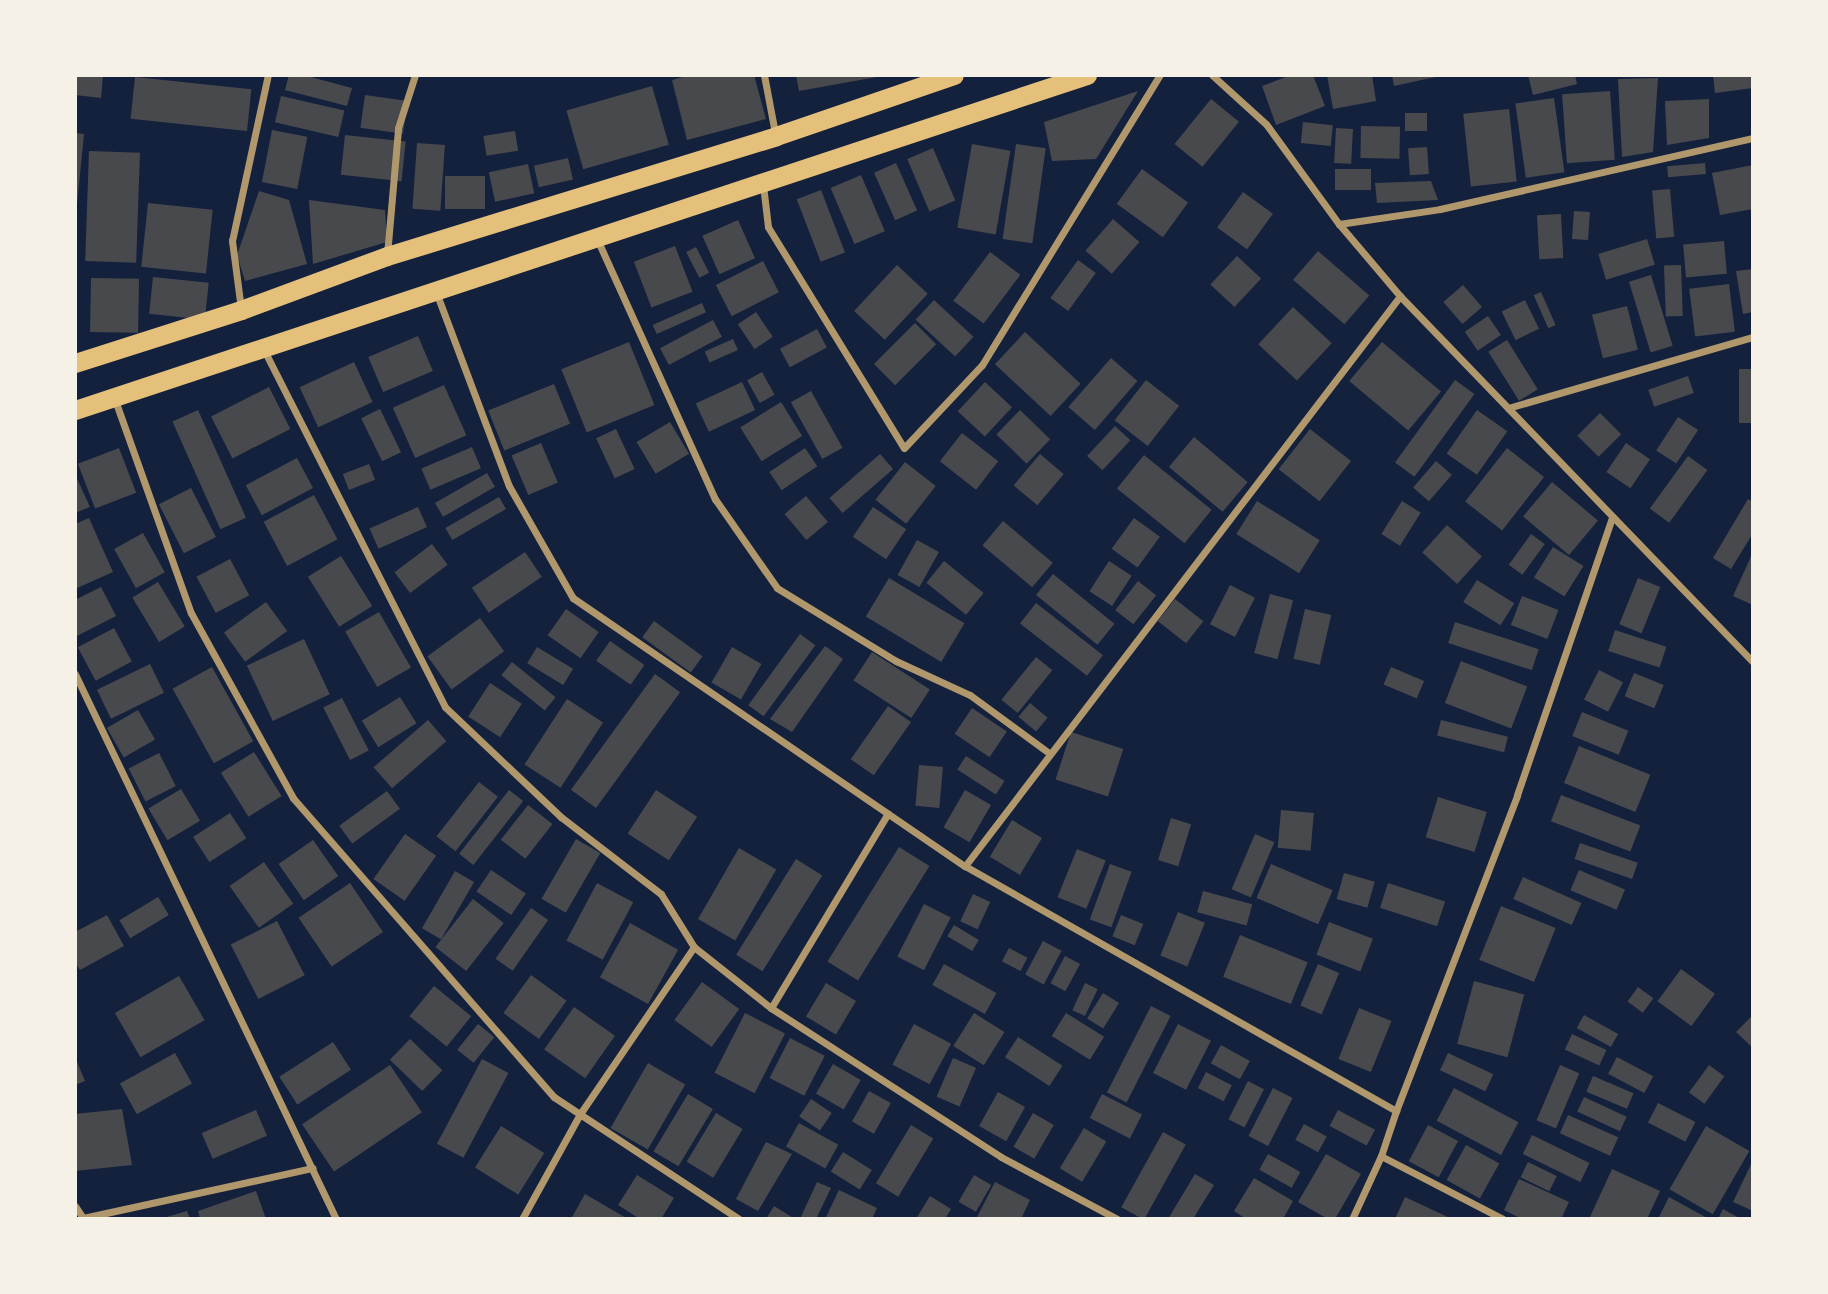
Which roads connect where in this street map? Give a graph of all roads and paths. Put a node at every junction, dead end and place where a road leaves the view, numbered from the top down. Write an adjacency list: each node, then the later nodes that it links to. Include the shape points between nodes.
1 (268, 75): 16 (street, via 232,241)
2 (415, 75): 13 (street, via 398,128)
3 (764, 75): 8 (street)
4 (954, 75): 8 (highway)
5 (1087, 75): 10 (highway)
6 (1160, 75): 10 (street, via 982,365 904,448 768,227)
7 (1212, 75): 11 (street, via 1266,124)
8 (776, 136): 13 (highway)
9 (1753, 138): 11 (street, via 1440,209)
10 (763, 183): 12 (highway)
11 (1339, 224): 15 (street)
12 (597, 239): 14 (highway); 28 (street, via 715,499 777,588 896,661 970,695)
13 (387, 256): 16 (highway)
14 (436, 292): 20 (highway); 29 (street, via 509,486 573,598)
15 (1399, 296): 23 (street); 28 (street)
16 (241, 310): 21 (highway)
17 (1753, 337): 18 (street)
18 (1740, 342): 19 (street); 23 (street)
19 (1753, 346)
20 (263, 349): 22 (highway); 31 (street, via 445,707 561,817 661,894)
21 (75, 362)
22 (114, 397): 24 (highway); 34 (street, via 191,613 293,798 554,1097)
23 (1508, 408): 25 (street)
24 (75, 410)
25 (1612, 517): 26 (street); 33 (street, via 1517,795)
26 (1753, 662)
27 (75, 674): 36 (street)
28 (1049, 753): 30 (street)
29 (888, 813): 30 (street); 32 (street)
30 (965, 866): 33 (street)
31 (694, 947): 32 (street); 34 (street)
32 (771, 1008): 41 (street, via 1002,1157)
33 (1396, 1111): 35 (street)
34 (580, 1114): 39 (street); 40 (street)
35 (1381, 1156): 42 (street); 43 (street)
36 (313, 1168): 37 (street, via 83,1218); 38 (street)
37 (75, 1206)
38 (336, 1219)
39 (522, 1219)
40 (739, 1219)
41 (1117, 1219)
42 (1352, 1219)
43 (1503, 1219)

